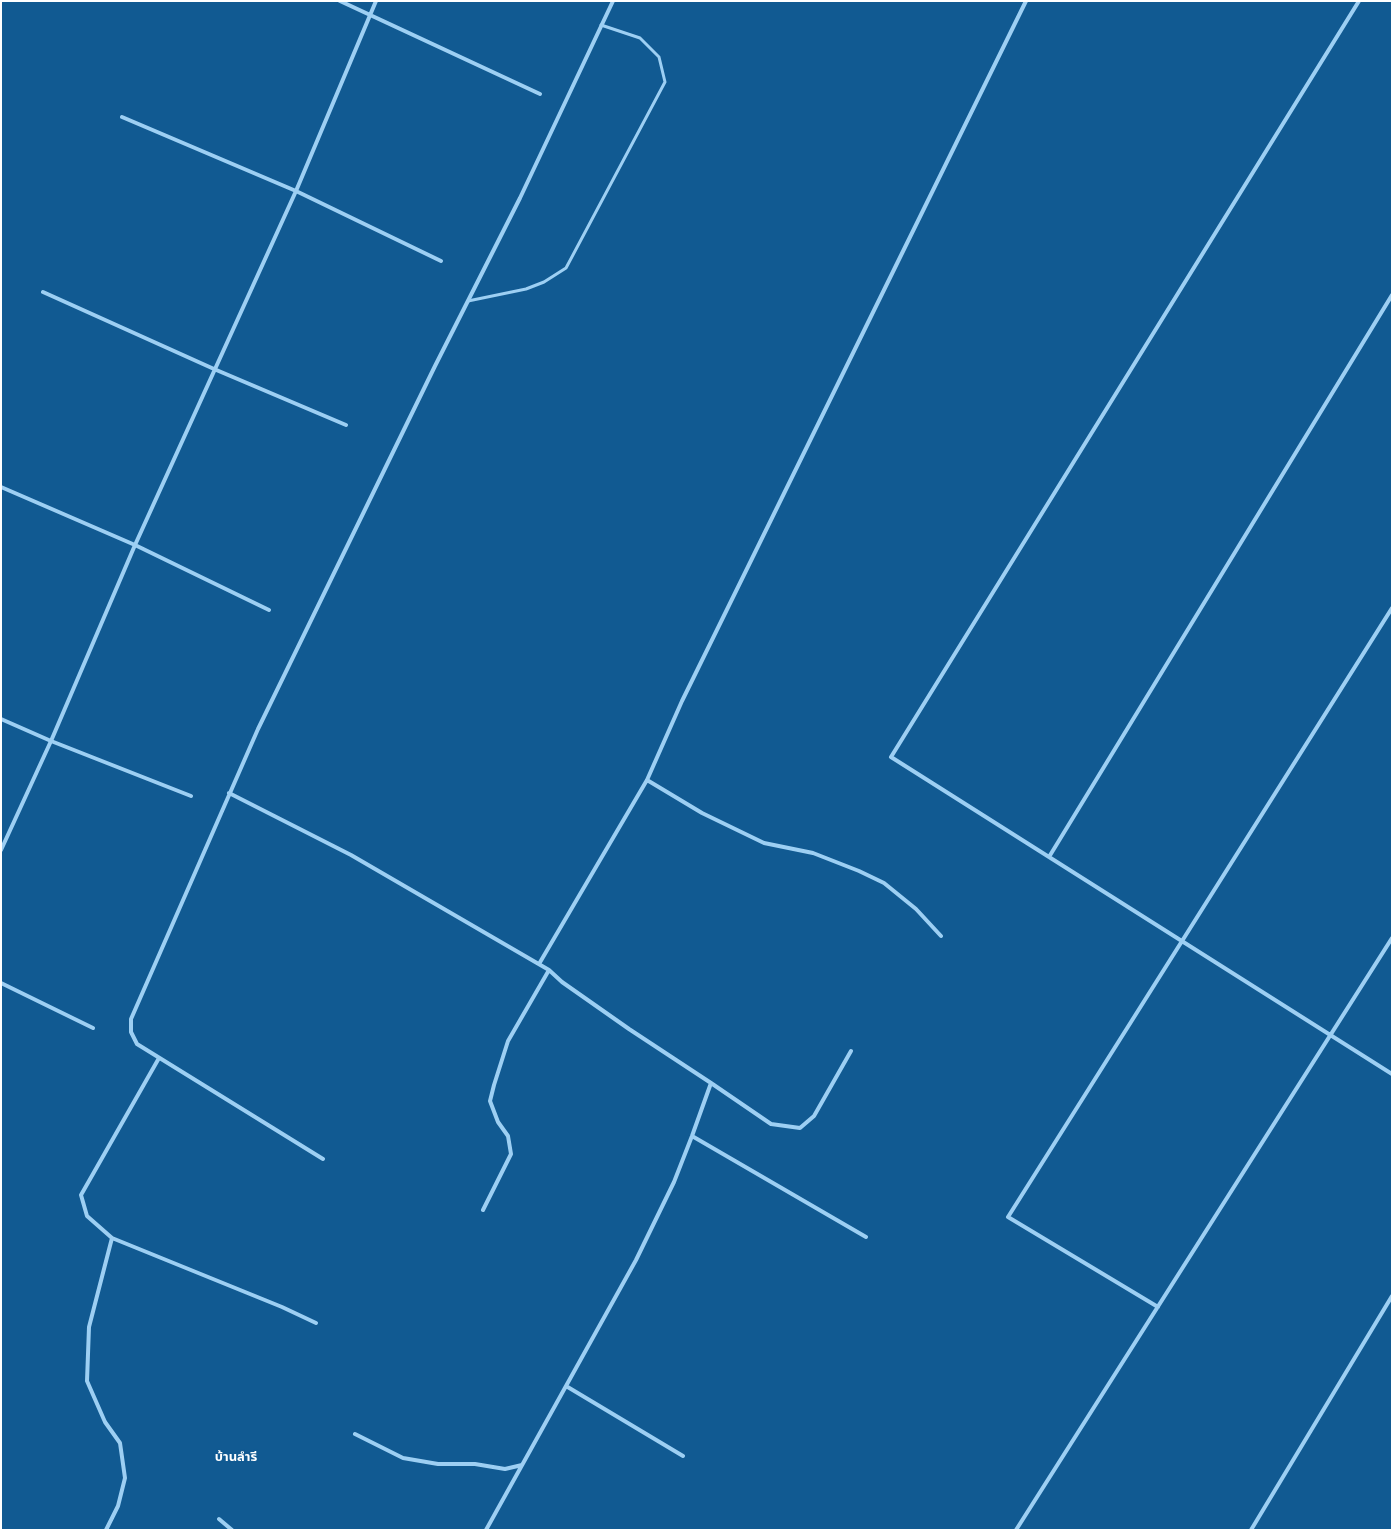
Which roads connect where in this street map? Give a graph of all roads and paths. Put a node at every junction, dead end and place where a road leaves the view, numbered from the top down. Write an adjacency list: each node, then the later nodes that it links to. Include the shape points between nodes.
1 (340, 1): 6 (street)
2 (376, 1): 6 (street)
3 (613, 1): 7 (street)
4 (1026, 1): 23 (street, via 685,694)
5 (1359, 1): 27 (street, via 891,757)
6 (369, 15): 8 (street); 10 (street)
7 (601, 25): 14 (street, via 520,198); 14 (lane, via 640,38 658,58 665,82 566,268 544,282 526,289)
8 (540, 94)
9 (122, 117): 10 (street)
10 (296, 191): 11 (street); 15 (street)
11 (442, 262)
12 (43, 292): 15 (street)
13 (1392, 295): 27 (street)
14 (467, 301): 24 (street)
15 (214, 369): 16 (street); 18 (street)
16 (346, 425)
17 (1, 487): 18 (street)
18 (135, 545): 20 (street); 22 (street)
19 (1392, 608): 30 (street)
20 (269, 610)
21 (1, 719): 22 (street)
22 (51, 741): 25 (street); 26 (street)
23 (647, 780): 28 (street, via 702,813 764,843 813,853 884,883 916,909); 31 (street)
24 (229, 793): 31 (street, via 351,855); 37 (street, via 131,1019 131,1032 137,1044)
25 (191, 796)
26 (1, 850)
27 (1049, 857): 30 (street)
28 (941, 936)
29 (1392, 938): 35 (street)
30 (1183, 942): 35 (street); 46 (street, via 1008,1217)
31 (539, 964): 32 (street)
32 (549, 970): 39 (street, via 623,1025); 42 (street, via 508,1041 494,1085 490,1101 498,1122 508,1136 511,1154)
33 (1, 983): 34 (street)
34 (94, 1028)
35 (1330, 1035): 38 (street); 46 (street)
36 (851, 1051): 39 (street, via 814,1116 800,1128 771,1124)
37 (159, 1058): 41 (street); 44 (street, via 81,1195 87,1216)
38 (1392, 1074)
39 (711, 1083): 40 (street)
40 (692, 1136): 43 (street); 48 (street, via 674,1182 636,1260)
41 (323, 1160)
42 (483, 1210)
43 (866, 1237)
44 (112, 1238): 47 (street); 53 (street, via 89,1327 87,1381 105,1422 120,1443 124,1478 118,1506)
45 (1392, 1296): 57 (street)
46 (1158, 1307): 56 (street)
47 (316, 1323)
48 (566, 1386): 50 (street); 51 (street)
49 (356, 1434): 51 (street, via 403,1458 438,1464 475,1464 505,1469)
50 (683, 1456)
51 (522, 1465): 55 (street)
52 (219, 1519): 54 (street)
53 (106, 1530)
54 (232, 1530)
55 (487, 1530)
56 (1016, 1530)
57 (1251, 1530)

